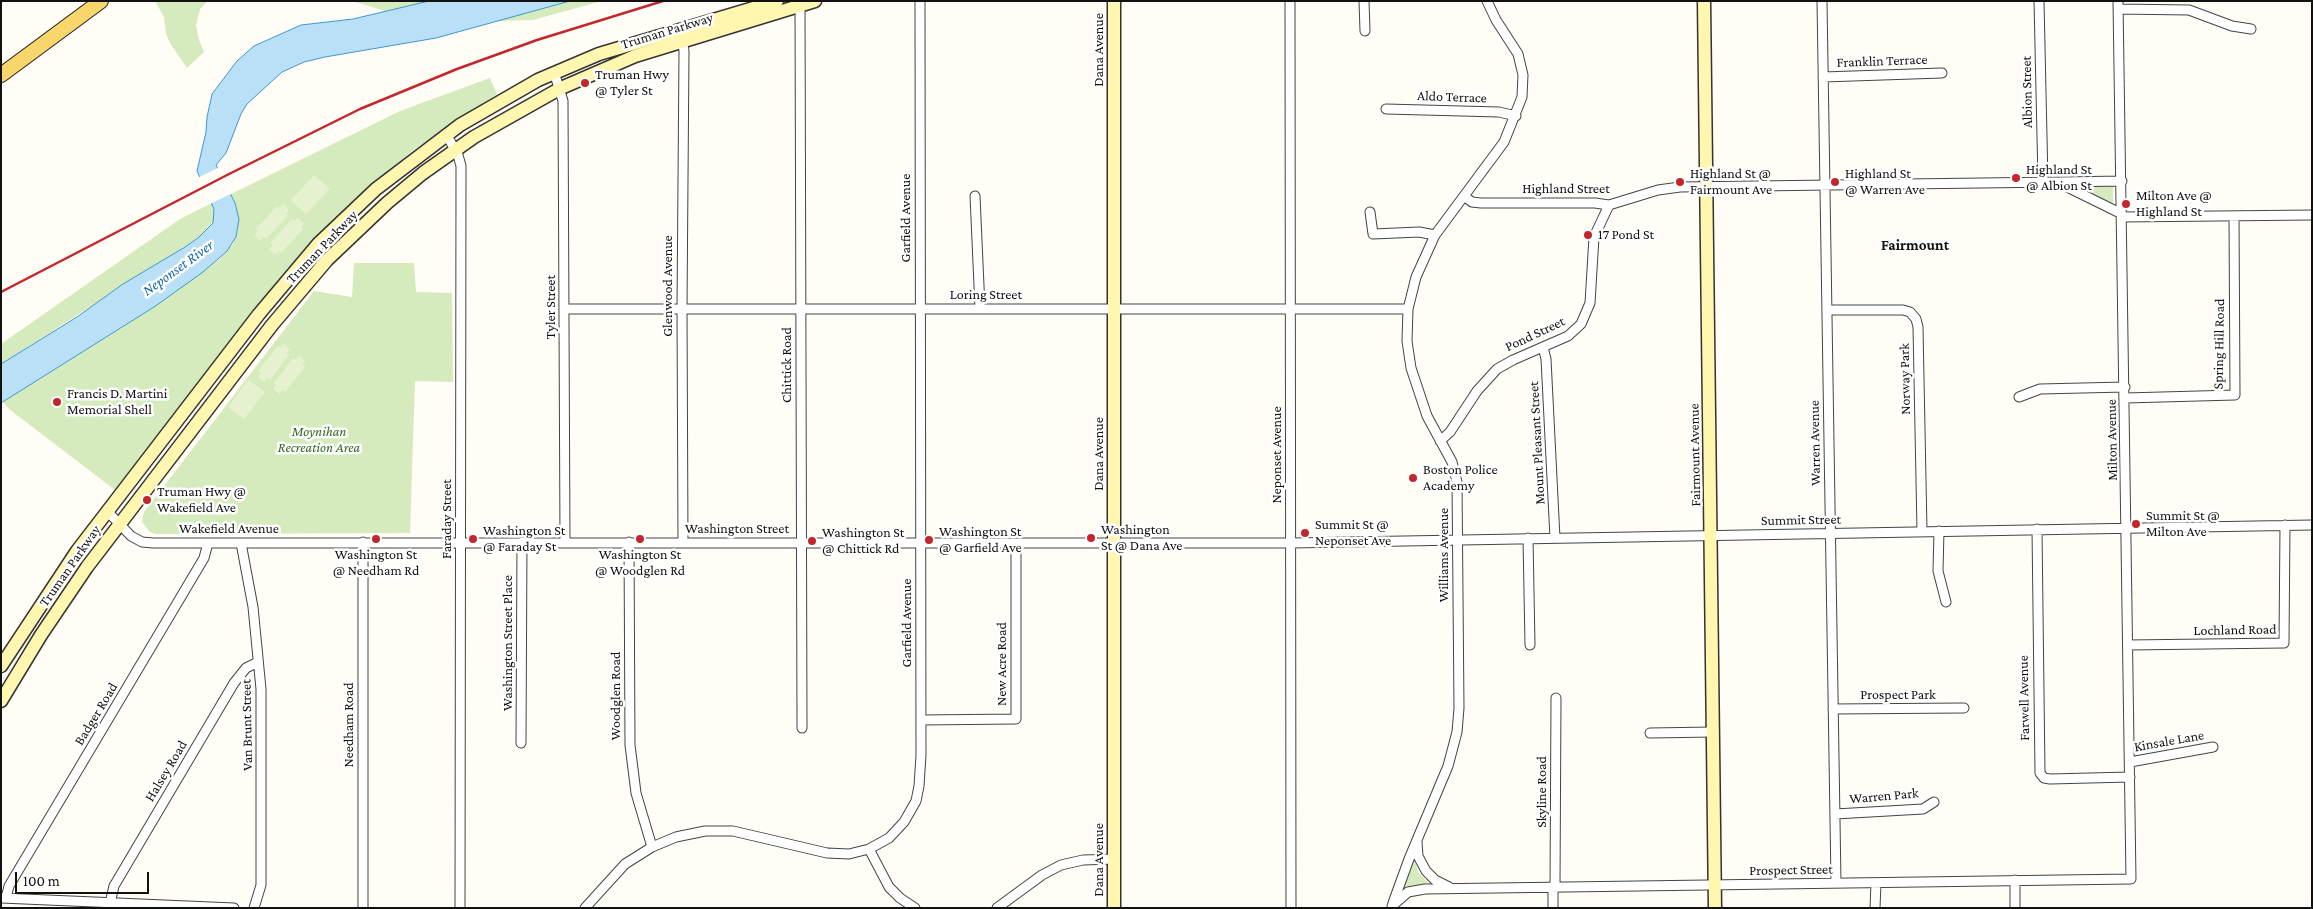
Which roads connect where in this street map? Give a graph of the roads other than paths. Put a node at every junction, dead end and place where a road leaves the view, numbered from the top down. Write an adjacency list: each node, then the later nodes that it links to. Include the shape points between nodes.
1 (101, 1): 19 (main road)
2 (776, 1): 16 (main road, Truman Parkway)
3 (815, 1): 12 (main road, Truman Parkway)
4 (920, 1): 45 (street, Garfield Avenue)
5 (1114, 1): 40 (main road, Dana Avenue)
6 (1290, 1): 41 (street, Neponset Avenue)
7 (1364, 1): 15 (street)
8 (1486, 1): 23 (street, Williams Avenue, via 1520,60 1523,90)
9 (1704, 1): 30 (main road, Fairmount Avenue)
10 (1822, 1): 20 (street, Warren Avenue)
11 (2039, 1): 27 (street, Albion Street)
12 (800, 4): 16 (main road, Truman Parkway); 44 (street, Chittick Road)
13 (2118, 5): 14 (street, via 2189,10 2232,26); 26 (street, Milton Avenue)
14 (2251, 29)
15 (1365, 30)
16 (681, 35): 17 (main road, Truman Parkway, via 599,54); 21 (main road, Truman Parkway); 43 (street, Glenwood Avenue)
17 (554, 72): 21 (street, Tyler Street); 24 (main road, Truman Parkway)
18 (1942, 73): 20 (street, Franklin Terrace)
19 (1, 75)
20 (1823, 77): 29 (street, Warren Avenue)
21 (560, 88): 25 (main road, Truman Parkway); 42 (street, Tyler Street, via 563,101)
22 (1386, 108): 23 (street, Aldo Terrace, via 1499,112)
23 (1516, 116): 32 (street, Williams Avenue, via 1504,142)
24 (446, 134): 25 (street, Faraday Street); 53 (main road, Truman Parkway, via 376,189 306,257)
25 (455, 150): 54 (main road, Truman Parkway, via 387,203 316,272); 67 (street, Faraday Street, via 461,166)
26 (2122, 181): 28 (street, Highland Street); 36 (street, Milton Avenue)
27 (2043, 182): 28 (street, Highland Street); 29 (street, Highland Street)
28 (2058, 182): 36 (street, Highland Street)
29 (1824, 185): 30 (street, Highland Street); 47 (street, Warren Avenue)
30 (1706, 187): 33 (street, Highland Street, via 1665,189); 62 (main road, Fairmount Avenue)
31 (975, 196): 39 (street)
32 (1464, 196): 33 (street, Highland Street, via 1472,202 1481,203 1595,202); 38 (street, Williams Avenue)
33 (1609, 205): 48 (street, Pond Street, via 1594,238 1587,314 1573,332)
34 (1370, 212): 38 (street, via 1373,234 1418,232)
35 (2312, 215): 37 (street, Highland Street)
36 (2122, 216): 37 (street, Highland Street); 49 (street, Milton Avenue)
37 (2234, 216): 51 (street, Spring Hill Road, via 2235,396)
38 (1435, 235): 46 (street, Williams Avenue, via 1416,277)
39 (980, 308): 40 (street, Loring Street); 45 (street, Loring Street)
40 (1114, 308): 41 (street, Loring Street); 77 (main road, Dana Avenue)
41 (1290, 308): 46 (street, Loring Street); 78 (street, Neponset Avenue)
42 (564, 309): 43 (street, Loring Street); 69 (street, Tyler Street)
43 (682, 309): 44 (street, Loring Street); 71 (street, Glenwood Avenue)
44 (801, 309): 45 (street, Loring Street); 72 (street, Chittick Road)
45 (920, 309): 73 (street, Garfield Avenue)
46 (1408, 309): 52 (street, Williams Avenue, via 1406,341 1411,368)
47 (1827, 310): 59 (street, Norway Park, via 1903,310 1910,312 1916,320); 61 (street, Warren Avenue)
48 (1542, 347): 52 (street, Pond Street, via 1497,369); 64 (street, Mount Pleasant Street, via 1546,359)
49 (2125, 387): 50 (street, via 2040,389); 51 (street, Milton Avenue)
50 (2019, 397)
51 (2125, 398): 57 (street, Milton Avenue)
52 (1440, 441): 65 (street, Williams Avenue, via 1456,476)
53 (107, 510): 54 (street, Wakefield Avenue); 83 (main road, Truman Parkway)
54 (119, 524): 75 (street, Wakefield Avenue, via 142,542); 85 (main road, Truman Parkway, via 68,595)
55 (2312, 525): 56 (street, Summit Street)
56 (2284, 526): 57 (street, Summit Street); 81 (street, Lochland Road, via 2284,643)
57 (2127, 528): 58 (street, Summit Street); 81 (street, Milton Avenue)
58 (2036, 529): 60 (street, Summit Street); 95 (street, Farwell Avenue, via 2040,773 2050,779)
59 (1922, 531): 60 (street, Summit Street); 61 (street, Summit Street)
60 (1939, 531): 79 (street, via 1938,571)
61 (1830, 533): 62 (street, Summit Street); 87 (street, Warren Avenue)
62 (1710, 535): 64 (street, Summit Street); 90 (main road, Fairmount Avenue)
63 (1528, 538): 64 (street, Summit Street); 65 (street, Summit Street); 80 (street)
64 (1555, 538)
65 (1457, 539): 78 (street, Summit Street); 98 (street, Williams Avenue, via 1458,724 1448,766)
66 (363, 542): 67 (street, Washington Street); 76 (street, Wakefield Avenue); 114 (street, Needham Road)
67 (460, 542): 68 (street, Washington Street); 115 (street, Faraday Street)
68 (522, 542): 69 (street, Washington Street); 92 (street, Washington Street Place)
69 (565, 542): 70 (street, Washington Street)
70 (629, 542): 71 (street, Washington Street); 99 (street, Woodglen Road, via 630,746 636,793)
71 (683, 542): 72 (street, Washington Street)
72 (801, 542): 73 (street, Washington Street); 89 (street, Chittick Road)
73 (920, 542): 74 (street, Washington Street); 88 (street, Garfield Avenue)
74 (1016, 542): 77 (street, Washington Street); 88 (street, New Acre Road, via 1016,720)
75 (208, 543): 76 (street, Wakefield Avenue); 109 (street, Badger Road, via 204,558)
76 (241, 543): 82 (street, Van Brunt Street, via 253,607)
77 (1113, 543): 78 (street, Washington Street); 101 (main road, Dana Avenue)
78 (1291, 543): 120 (street, Neponset Avenue)
79 (1946, 602)
80 (1530, 645)
81 (2128, 645): 94 (street, Milton Avenue)
82 (258, 662): 110 (street, Halsey Road, via 246,668 234,683 114,886); 113 (street, Van Brunt Street, via 261,689 261,886)
83 (1, 666)
84 (1556, 698): 107 (street, Skyline Road)
85 (1, 701)
86 (1964, 708): 87 (street, Prospect Park)
87 (1833, 709): 97 (street, Warren Avenue)
88 (920, 720): 100 (street, Garfield Avenue, via 920,779 916,801 895,833)
89 (802, 728)
90 (1713, 732): 91 (street); 106 (main road, Fairmount Avenue)
91 (1650, 733)
92 (521, 743)
93 (2213, 747): 94 (street, Kinsale Lane)
94 (2130, 762): 95 (street, Milton Avenue)
95 (2130, 777): 102 (street, Milton Avenue)
96 (1934, 802): 97 (street, Warren Park, via 1923,809)
97 (1835, 814): 105 (street, Warren Avenue)
98 (1418, 838): 108 (street, via 1418,856 1423,867 1435,880); 111 (street, Williams Avenue)
99 (652, 847): 100 (street, Garfield Avenue, via 683,835 725,831 834,854); 116 (street, Garfield Avenue, via 625,864)
100 (869, 849): 117 (street, via 889,887)
101 (1114, 859): 118 (street, via 1061,865); 119 (main road, Dana Avenue)
102 (2131, 879): 103 (street, Prospect Street)
103 (2016, 880): 104 (street, Prospect Street); 124 (street)
104 (1876, 883): 105 (street, Prospect Street); 123 (street)
105 (1836, 884): 106 (street, Prospect Street)
106 (1715, 885): 107 (street, Prospect Street); 122 (main road, Fairmount Avenue)
107 (1554, 887): 108 (street, Prospect Street); 121 (street, Skyline Road)
108 (1451, 888): 111 (street, Prospect Street, via 1413,890)
109 (3, 898): 110 (street)
110 (110, 903): 112 (street)
111 (1392, 907)
112 (234, 908)
113 (254, 908)
114 (363, 908)
115 (460, 908)
116 (585, 908)
117 (915, 908)
118 (996, 908)
119 (1114, 908)
120 (1291, 908)
121 (1553, 908)
122 (1715, 908)
123 (1875, 908)
124 (2015, 908)

